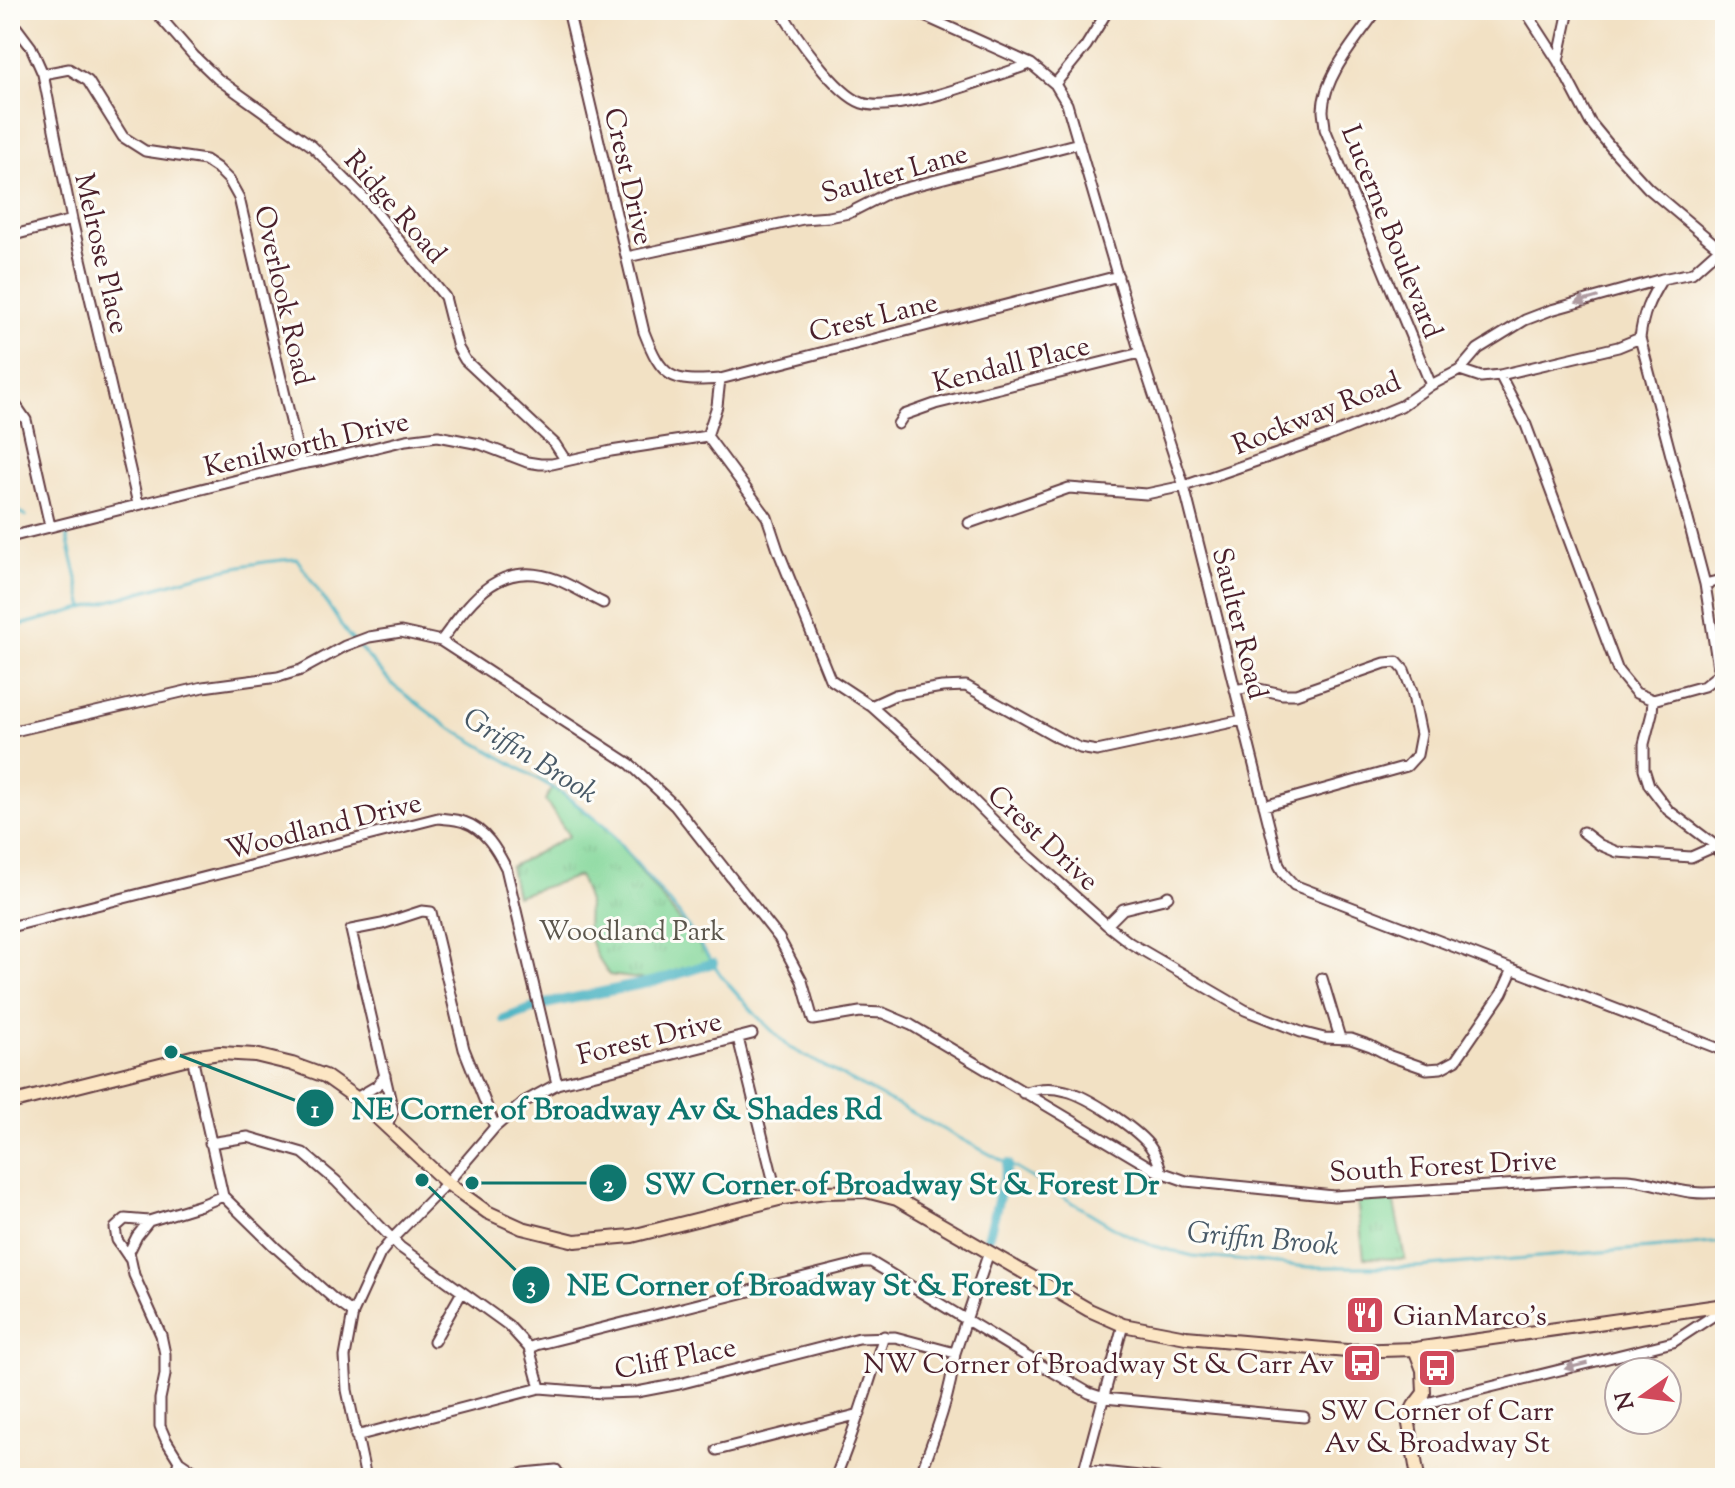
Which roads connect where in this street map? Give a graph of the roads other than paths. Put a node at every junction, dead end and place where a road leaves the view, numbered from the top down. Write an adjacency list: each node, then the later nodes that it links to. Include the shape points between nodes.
1 (154, 10): 31 (street, Ridge Road, via 218,79 312,146 367,201 445,297 465,360 555,444)
2 (568, 10): 18 (street, Crest Drive)
3 (781, 10): 11 (street, via 842,91 862,103 894,105)
4 (911, 10): 11 (street, Saulter Road)
5 (1108, 10): 13 (street)
6 (1377, 10): 27 (street, Lucerne Boulevard, via 1329,84 1325,129)
7 (1525, 10): 10 (street)
8 (1569, 10): 10 (street)
9 (10, 19): 12 (street, Melrose Place)
10 (1558, 61): 17 (street, via 1590,122 1614,151 1648,188)
11 (1031, 64): 13 (street, Saulter Road)
12 (43, 74): 15 (street, Melrose Place); 32 (street, Overlook Road, via 69,69 88,81 123,137 145,151 205,160 229,180 239,198)
13 (1055, 84): 14 (street, Saulter Road)
14 (1079, 143): 18 (street, Saulter Lane, via 890,192 849,213); 19 (street, Saulter Road)
15 (72, 220): 16 (street); 34 (street, Melrose Place)
16 (10, 236)
17 (1723, 250): 20 (street, Rockway Road, via 1692,273)
18 (627, 257): 22 (street, Crest Drive)
19 (1118, 276): 23 (street, Saulter Road); 26 (street, Crest Lane)
20 (1662, 279): 21 (street, via 1642,318); 24 (street, Rockway Road, one-way to 24, via 1525,320 1478,349)
21 (1640, 338): 25 (street); 39 (street)
22 (651, 350): 26 (street, Crest Lane, via 665,372 678,379)
23 (1140, 353): 29 (street, Kendall Place, via 935,404 904,415); 33 (street, Saulter Road)
24 (1460, 370): 25 (street, via 1481,377); 27 (street, Rockway Road)
25 (1500, 375): 43 (street, via 1526,425 1618,671 1636,693)
26 (720, 379): 30 (street)
27 (1431, 385): 33 (street, Rockway Road, via 1401,406 1326,437)
28 (10, 401): 36 (street, via 26,420)
29 (898, 424)
30 (707, 436): 31 (street, Kenilworth Drive); 44 (street, Crest Drive, via 767,517 830,679)
31 (566, 461): 32 (street, Kenilworth Drive, via 527,462 480,444 438,436)
32 (301, 464): 34 (street, Kenilworth Drive)
33 (1184, 486): 35 (street, Rockway Road, via 1146,494 1069,488); 42 (street, Saulter Road)
34 (138, 504): 36 (street, Kenilworth Drive)
35 (969, 523)
36 (50, 526): 37 (street, Kenilworth Drive)
37 (10, 537)
38 (1725, 579): 39 (street)
39 (1705, 584): 43 (street, via 1719,674 1704,686)
40 (603, 603): 41 (street, via 557,580 508,575 474,599)
41 (441, 641): 46 (street, via 401,632 362,640 278,677 203,687); 63 (street, South Forest Drive, via 630,764 675,806 779,938 802,981 813,1020 883,1013)
42 (1235, 690): 45 (street, Saulter Road); 47 (street, via 1296,694 1397,662 1412,691 1421,734 1417,755 1407,766)
43 (1653, 700): 49 (street, via 1644,744 1649,785 1668,810)
44 (871, 706): 45 (street, via 895,695 966,686 1059,738 1097,751); 52 (street, Crest Drive)
45 (1242, 720): 47 (street, Saulter Road)
46 (10, 732)
47 (1264, 806): 54 (street, Saulter Road, via 1279,865 1294,885)
48 (1583, 832): 49 (street, via 1617,852 1691,857)
49 (1721, 844): 50 (street)
50 (1725, 863)
51 (1168, 896): 52 (street, via 1123,909)
52 (1107, 925): 58 (street, Crest Drive, via 1245,1010 1301,1032)
53 (10, 927): 62 (street, Woodland Drive, via 438,818 465,822 496,848 506,868)
54 (1512, 971): 58 (street, Crest Drive, via 1456,1060 1441,1068 1427,1069); 59 (street, Saulter Road)
55 (1322, 978): 58 (street)
56 (752, 1034): 57 (street, Forest Drive)
57 (738, 1038): 62 (street, Forest Drive); 73 (street)
58 (1340, 1038)
59 (1725, 1053)
60 (192, 1057): 64 (street, via 255,1055 292,1064 325,1076); 65 (street); 68 (street)
61 (385, 1075): 64 (street); 66 (street, via 393,1111); 67 (street, via 351,930 431,912 464,1049)
62 (557, 1084): 67 (street, Forest Drive, via 524,1102)
63 (1023, 1093): 69 (street, South Forest Drive); 69 (street, via 1049,1088 1081,1096 1141,1136 1159,1159)
64 (356, 1098): 66 (street)
65 (10, 1103)
66 (387, 1125): 70 (street)
67 (495, 1127): 70 (street, Forest Drive)
68 (210, 1143): 72 (street); 75 (street, via 248,1137 303,1153)
69 (1162, 1173): 71 (street, South Forest Drive, via 1186,1181 1334,1196 1597,1179 1633,1180 1705,1195)
70 (447, 1183): 73 (street, via 487,1212 522,1228 575,1241 632,1236); 75 (street, Forest Drive)
71 (1725, 1191)
72 (223, 1196): 74 (street); 80 (street)
73 (778, 1199): 76 (street, via 866,1191 897,1199)
74 (149, 1221): 77 (street, via 129,1252); 77 (street, via 125,1219 115,1228)
75 (392, 1239): 78 (street); 80 (street, Forest Drive)
76 (989, 1252): 81 (street); 82 (street)
77 (131, 1262): 95 (street, via 161,1335 165,1375 160,1426)
78 (462, 1292): 84 (street); 85 (street, via 508,1325)
79 (1725, 1306): 86 (street); 90 (street, one-way to 90, via 1673,1342)
80 (353, 1313): 93 (street, Forest Drive, via 345,1357)
81 (966, 1320): 85 (street, via 864,1262); 87 (street); 89 (street)
82 (1123, 1325): 86 (street, via 1186,1337 1347,1351); 89 (street)
83 (884, 1336): 87 (street, Cliff Place); 88 (street, Cliff Place, via 637,1392); 91 (street)
84 (434, 1341)
85 (529, 1348): 88 (street)
86 (1415, 1349): 90 (street, via 1424,1393)
87 (955, 1353): 103 (street)
88 (540, 1388): 93 (street, Cliff Place)
89 (1104, 1398): 92 (street); 96 (street)
90 (1414, 1406): 105 (street, via 1408,1418)
91 (860, 1414): 94 (street); 102 (street)
92 (1304, 1417)
93 (356, 1436): 99 (street, Forest Drive)
94 (717, 1450)
95 (179, 1461): 97 (street); 98 (street)
96 (1083, 1474): 104 (street)
97 (174, 1478)
98 (204, 1478)
99 (366, 1478)
100 (506, 1478): 101 (street, via 556,1470)
101 (561, 1478)
102 (835, 1478)
103 (919, 1478)
104 (1158, 1478)
105 (1417, 1478)

